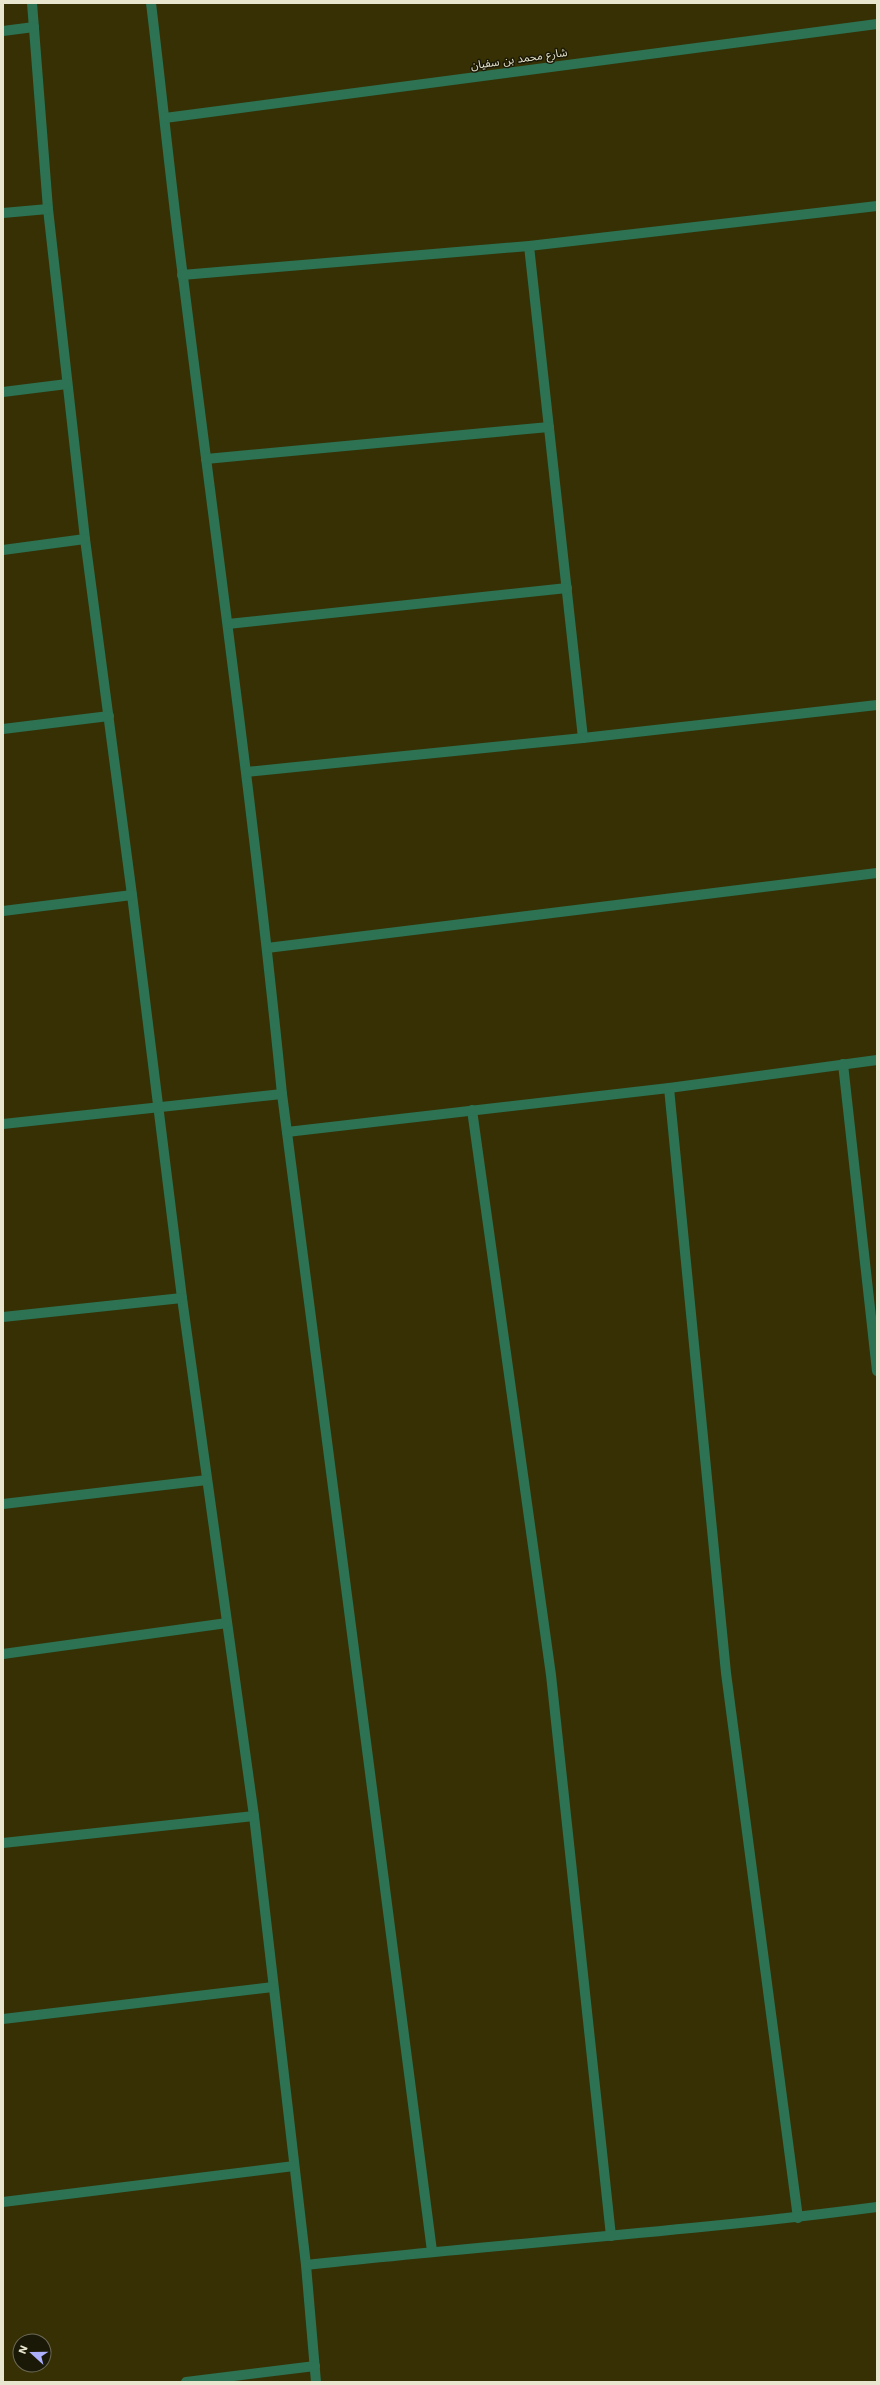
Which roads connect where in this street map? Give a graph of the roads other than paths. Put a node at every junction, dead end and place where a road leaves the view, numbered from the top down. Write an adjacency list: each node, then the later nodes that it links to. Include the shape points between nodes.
1 (32, 3): 4 (street)
2 (151, 3): 6 (street)
3 (877, 24): 6 (street, شارع محمد بن سفيان)
4 (34, 27): 5 (street); 8 (street)
5 (3, 31)
6 (165, 118): 11 (street)
7 (877, 206): 10 (street)
8 (48, 209): 9 (street); 12 (street)
9 (3, 214)
10 (530, 246): 11 (street); 14 (street)
11 (182, 275): 15 (street)
12 (67, 384): 13 (street); 16 (street)
13 (3, 392)
14 (549, 427): 15 (street); 18 (street)
15 (206, 459): 19 (street)
16 (85, 539): 17 (street); 21 (street)
17 (3, 550)
18 (567, 588): 19 (street); 23 (street)
19 (228, 624): 24 (street)
20 (877, 705): 23 (street)
21 (108, 716): 22 (street); 26 (street)
22 (3, 729)
23 (583, 738): 24 (street)
24 (246, 772): 28 (street)
25 (877, 873): 28 (street)
26 (132, 895): 27 (street); 33 (street)
27 (3, 911)
28 (268, 948): 32 (street)
29 (877, 1060): 30 (street)
30 (842, 1064): 31 (street); 39 (street)
31 (669, 1088): 34 (street); 51 (street, via 726,1673)
32 (282, 1094): 33 (street); 36 (street)
33 (157, 1107): 35 (street); 37 (street)
34 (472, 1110): 36 (street); 52 (street, via 551,1676)
35 (3, 1124)
36 (287, 1132): 53 (street)
37 (182, 1298): 38 (street); 40 (street)
38 (3, 1317)
39 (877, 1371)
40 (207, 1480): 41 (street); 42 (street)
41 (3, 1504)
42 (227, 1623): 43 (street); 44 (street)
43 (3, 1654)
44 (254, 1816): 45 (street); 46 (street)
45 (3, 1843)
46 (273, 1987): 47 (street); 48 (street)
47 (3, 2019)
48 (294, 2166): 49 (street); 54 (street)
49 (3, 2202)
50 (877, 2207): 51 (street)
51 (798, 2218): 52 (street)
52 (611, 2236): 53 (street)
53 (432, 2251): 54 (street)
54 (306, 2265): 55 (street)
55 (315, 2366): 56 (street); 57 (street)
56 (186, 2382)
57 (316, 2382)

